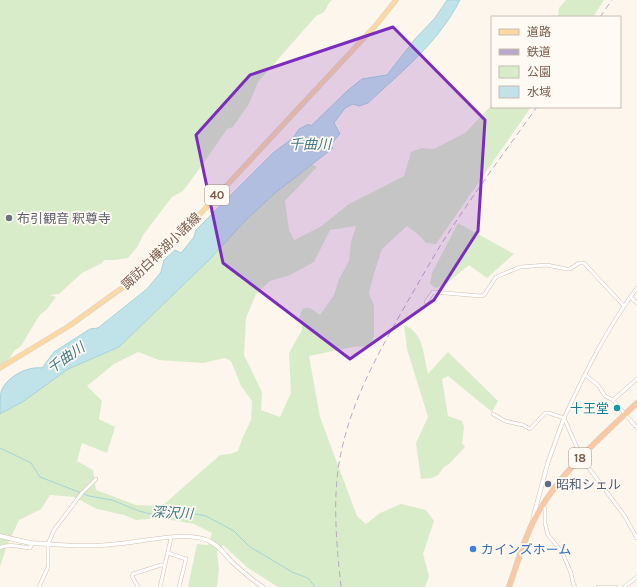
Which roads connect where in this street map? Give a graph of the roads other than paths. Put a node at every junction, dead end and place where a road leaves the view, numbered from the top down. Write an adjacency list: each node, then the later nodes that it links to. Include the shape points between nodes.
1 (396, 0): 7 (main road, 諏訪白樺湖小諸線 / 40, via 377,24 144,271 69,326)
2 (637, 288): 3 (street)
3 (630, 297): 5 (street); 6 (street)
4 (426, 302): 6 (street, via 433,292 481,296 496,277 520,267 547,265 570,269 584,263)
5 (637, 303)
6 (624, 306): 8 (street)
7 (0, 368)
8 (585, 375): 10 (street, via 598,385 605,396); 14 (street)
9 (637, 379): 10 (street)
10 (614, 400): 13 (street)
11 (637, 403): 13 (highway, 18)
12 (493, 414): 14 (street, via 530,429 545,413)
13 (625, 415): 15 (street); 16 (highway, 18)
14 (564, 418): 16 (street); 18 (street, via 549,456)
15 (637, 428)
16 (581, 457): 19 (highway, 18); 23 (street, via 624,515)
17 (96, 479): 25 (street, via 54,530)
18 (538, 498): 19 (street); 20 (street)
19 (543, 505): 20 (highway, 18); 36 (street, via 548,535 562,552)
20 (533, 522): 35 (highway, 18)
21 (0, 536): 24 (main road)
22 (171, 538): 25 (street, via 93,546); 27 (street); 34 (street, via 193,537 208,540)
23 (637, 538)
24 (32, 544): 25 (main road); 26 (street, via 30,548)
25 (48, 544): 30 (street, via 48,567)
26 (0, 548)
27 (168, 553): 28 (street); 33 (street, via 186,558)
28 (164, 565): 31 (street, via 133,574); 32 (street)
29 (637, 577): 39 (street)
30 (38, 587)
31 (138, 587)
32 (160, 587)
33 (179, 587)
34 (263, 587)
35 (510, 587)
36 (576, 587)
37 (598, 587): 38 (street)
38 (616, 587)
39 (624, 587)

